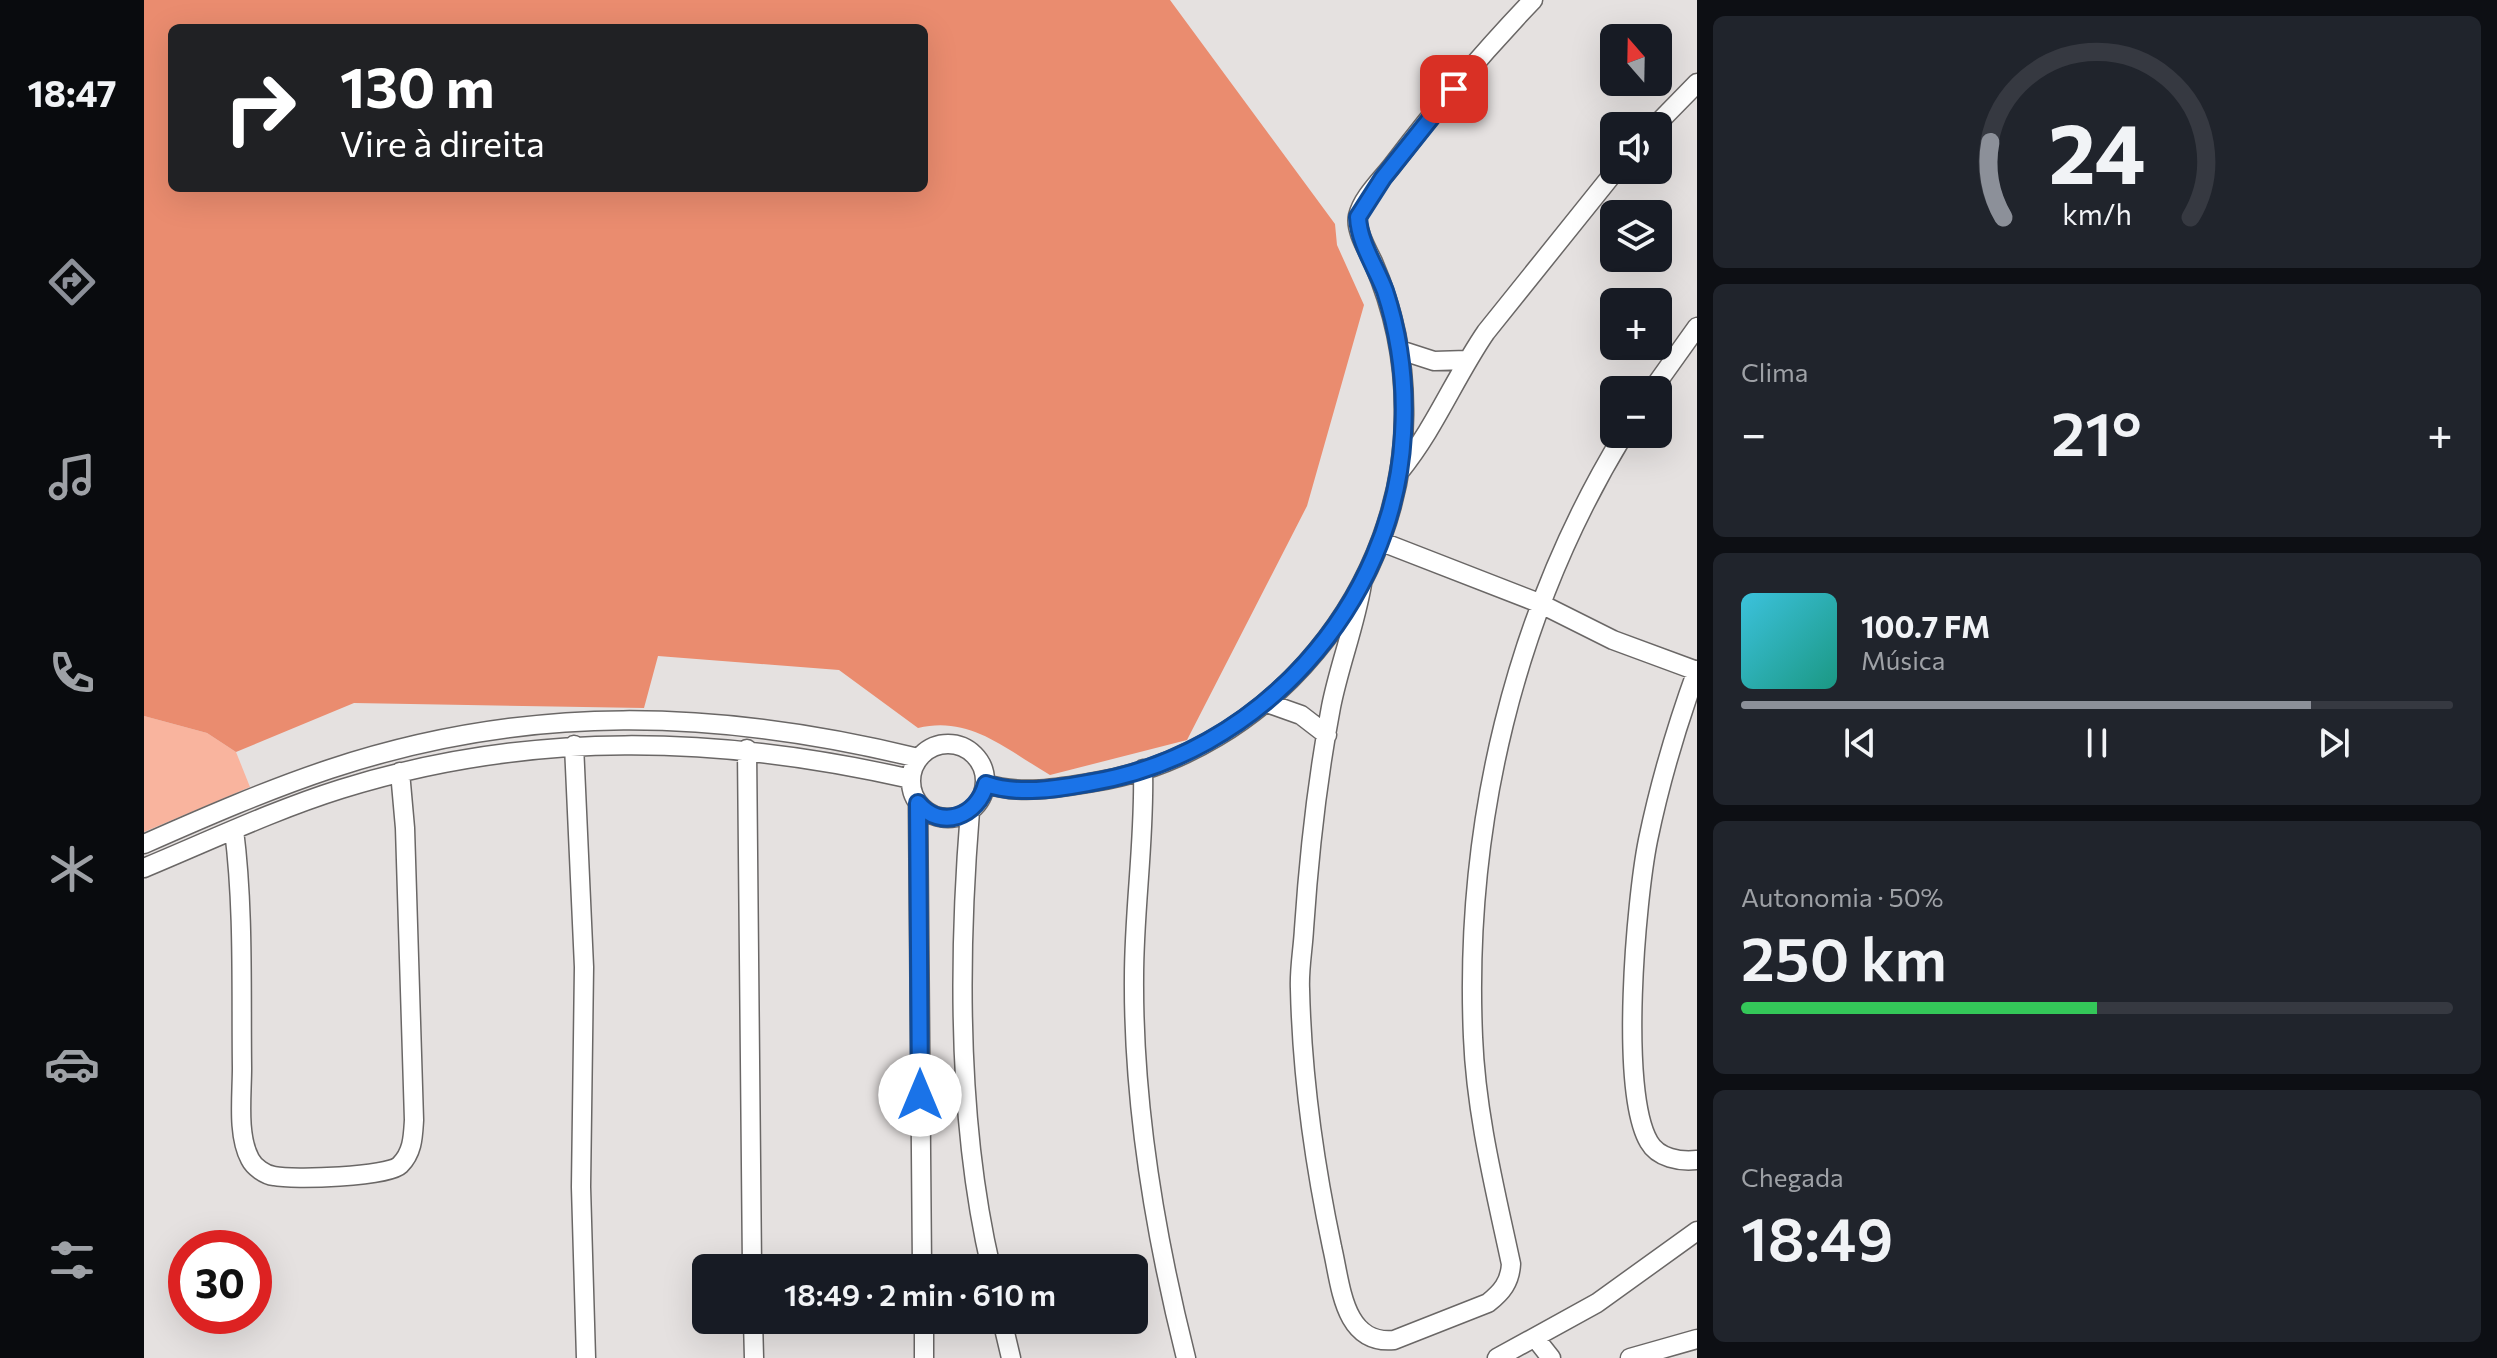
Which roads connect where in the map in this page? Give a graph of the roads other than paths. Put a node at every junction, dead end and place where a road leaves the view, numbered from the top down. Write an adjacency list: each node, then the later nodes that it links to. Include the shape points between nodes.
1 (1533, 0): 6 (street, via 1422,127 1358,217)
2 (1697, 83): 3 (street)
3 (1669, 112)
4 (1604, 184): 7 (street)
5 (1697, 327): 8 (street)
6 (1400, 350): 7 (street, via 1434,361); 10 (street)
7 (1467, 360): 10 (street, via 1425,439)
8 (1662, 376)
9 (1616, 448): 13 (street)
10 (1400, 471): 11 (street)
11 (1382, 542): 12 (street); 13 (street)
12 (1362, 584): 15 (street, via 1313,655); 16 (street)
13 (1539, 603): 14 (street, via 1613,640); 16 (street, via 1507,707 1487,804 1472,937 1479,1100 1510,1275 1488,1303 1381,1342 1362,1334 1350,1316 1317,1173 1305,1080 1300,987 1307,878)
14 (1697, 671): 29 (street, via 1648,840 1636,942 1633,1059 1640,1117 1650,1144 1678,1160)
15 (1267, 703): 16 (street, via 1301,715); 20 (street, via 1195,749)
16 (1327, 735)
17 (574, 745): 18 (street); 21 (street); 39 (street, via 584,967 581,1187)
18 (747, 749): 22 (street); 31 (street)
19 (918, 758): 22 (street); 23 (street, via 938,745 962,746 980,760); 27 (street, via 815,736 709,722 616,719 499,729 333,768)
20 (1143, 769): 23 (street, via 1073,786 1023,789); 43 (street, via 1134,979 1139,1076 1148,1168)
21 (400, 772): 26 (street); 26 (street, via 414,1120 412,1146 390,1171 273,1176 248,1156 240,876)
22 (911, 779): 24 (street)
23 (986, 784): 25 (street)
24 (918, 803): 25 (street, via 944,818); 32 (street)
25 (970, 811): 33 (street, via 965,1053 969,1137)
26 (234, 830): 28 (street)
27 (144, 844)
28 (144, 868)
29 (1697, 1160)
30 (1697, 1231): 37 (street, via 1633,1280)
31 (752, 1254)
32 (922, 1254)
33 (988, 1254)
34 (753, 1334): 40 (street)
35 (924, 1334): 41 (street)
36 (1005, 1334): 42 (street)
37 (1536, 1339): 44 (street); 45 (street)
38 (1697, 1339): 46 (street)
39 (586, 1358)
40 (754, 1358)
41 (924, 1358)
42 (1011, 1358)
43 (1186, 1358)
44 (1497, 1358)
45 (1551, 1358)
46 (1630, 1358)

